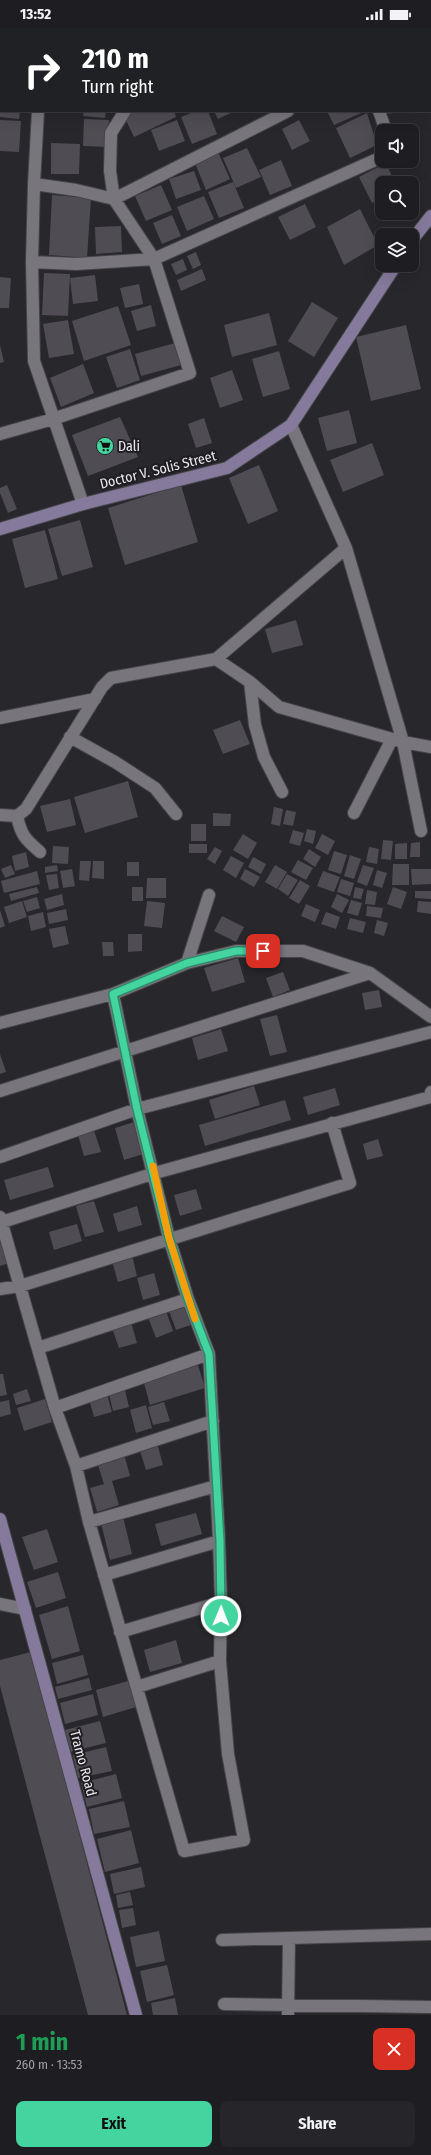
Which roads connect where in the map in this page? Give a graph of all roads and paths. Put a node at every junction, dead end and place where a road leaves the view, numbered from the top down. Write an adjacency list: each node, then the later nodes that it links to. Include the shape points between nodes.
1 (38, 112): 7 (street)
2 (124, 112): 8 (street, via 111,133 110,171)
3 (286, 112): 8 (street)
4 (379, 112): 5 (street)
5 (384, 124)
6 (375, 160): 11 (street)
7 (34, 184): 8 (street); 12 (street)
8 (114, 199): 11 (street)
9 (431, 216): 10 (street)
10 (419, 231)
11 (154, 259): 12 (street, via 76,264); 14 (street, via 190,373)
12 (32, 262): 14 (street, via 34,361)
13 (391, 272): 15 (street, Doctor V. Solis Street)
14 (53, 420): 16 (street); 17 (street)
15 (291, 425): 17 (street, Doctor V. Solis Street, via 226,468); 19 (street)
16 (0, 434)
17 (83, 504): 18 (street, Doctor V. Solis Street)
18 (0, 529)
19 (346, 548): 20 (street); 25 (street)
20 (216, 658): 21 (street); 22 (street, via 111,678)
21 (250, 682): 25 (street, via 279,707); 27 (street, via 254,725 264,758)
22 (95, 699): 23 (street); 24 (street)
23 (0, 718)
24 (70, 737): 29 (street, via 155,788); 31 (street, via 26,809)
25 (397, 740): 26 (street); 28 (street); 32 (street)
26 (431, 747)
27 (282, 792)
28 (354, 813)
29 (176, 814)
30 (0, 815): 31 (street)
31 (17, 816): 33 (street, via 20,832)
32 (421, 831)
33 (40, 852)
34 (209, 895): 35 (street)
35 (187, 963): 36 (street, via 236,951 303,951); 37 (street)
36 (370, 973): 38 (street); 41 (street)
37 (113, 994): 39 (street); 41 (street)
38 (431, 1017)
39 (0, 1023)
40 (431, 1032): 44 (street)
41 (125, 1050): 42 (street); 44 (street)
42 (0, 1091)
43 (431, 1092): 45 (street, via 430,1097)
44 (137, 1109): 46 (street); 47 (street)
45 (332, 1124): 47 (street); 49 (street, via 350,1183)
46 (0, 1157)
47 (155, 1173): 48 (street); 49 (street)
48 (1, 1220): 50 (street)
49 (169, 1238): 50 (street); 52 (street)
50 (20, 1286): 51 (street); 53 (street)
51 (0, 1289)
52 (188, 1299): 53 (street); 54 (street)
53 (38, 1348): 55 (street)
54 (209, 1354): 55 (street); 56 (street)
55 (55, 1408): 57 (street)
56 (213, 1421): 57 (street); 58 (street)
57 (76, 1466): 60 (street)
58 (216, 1486): 60 (street); 61 (street)
59 (0, 1519): 65 (street, Tramo Road)
60 (89, 1522): 62 (street)
61 (220, 1541): 62 (street); 63 (street)
62 (104, 1575): 66 (street)
63 (222, 1602): 66 (street); 67 (street)
64 (0, 1604): 65 (street)
65 (25, 1609): 75 (street, Tramo Road)
66 (120, 1632): 68 (street)
67 (220, 1661): 68 (street); 68 (street, via 228,1754 244,1840 184,1851)
68 (137, 1687)
69 (431, 1934): 70 (street)
70 (289, 1938): 71 (street); 74 (street)
71 (222, 1940)
72 (224, 2004): 74 (street)
73 (431, 2007): 74 (street)
74 (288, 2010)
75 (136, 2015)

